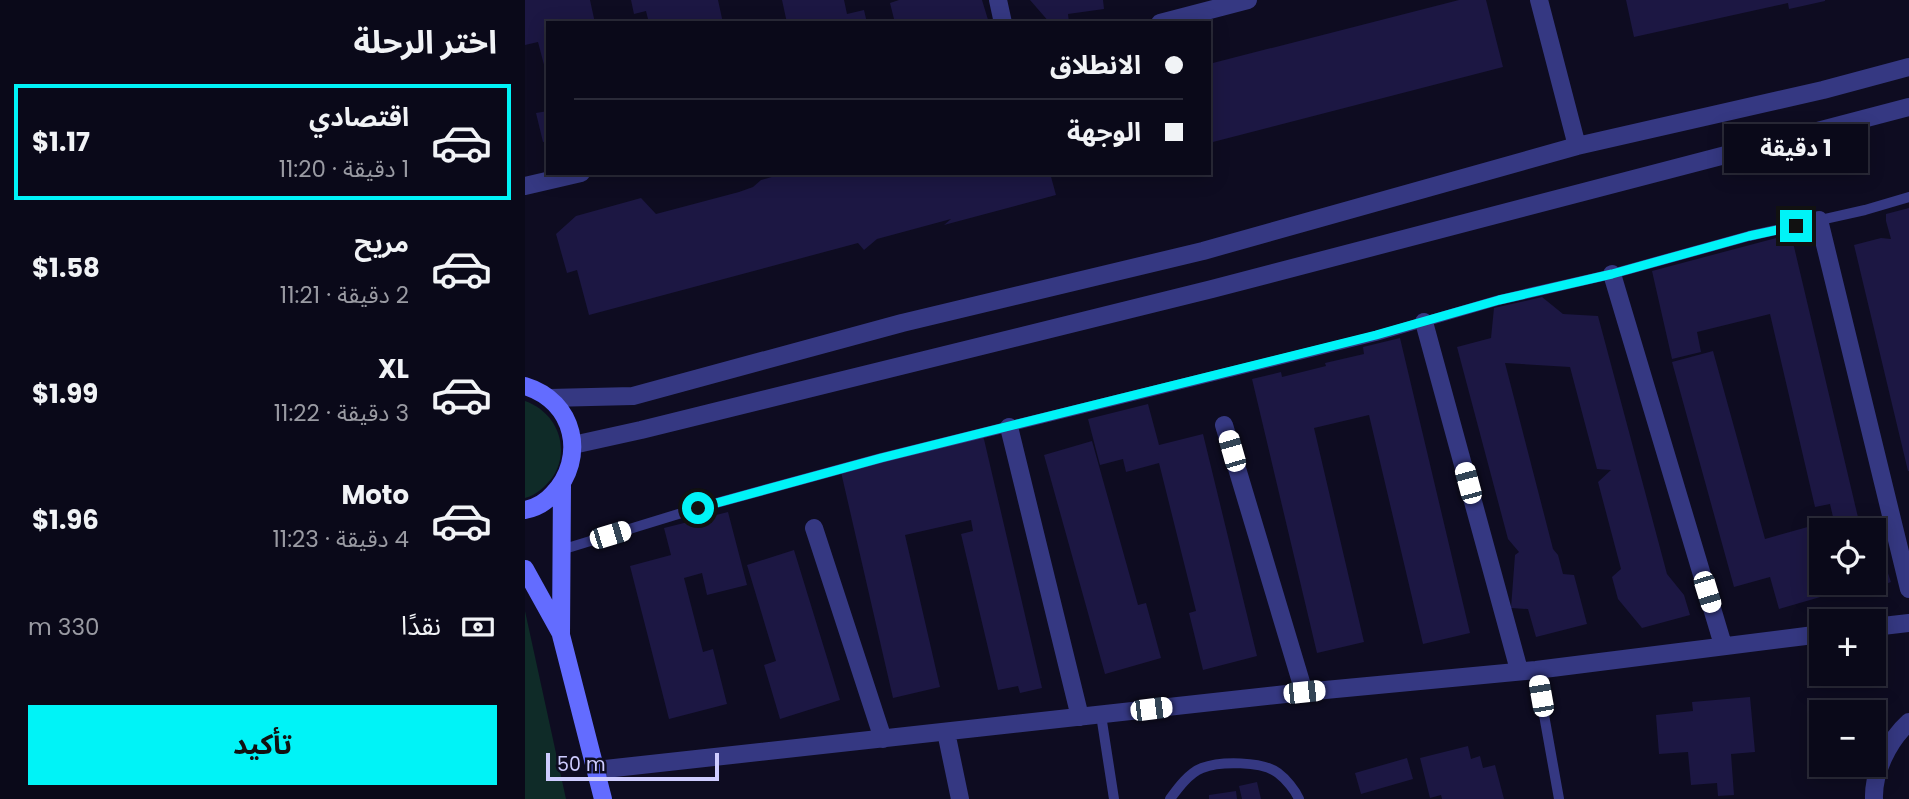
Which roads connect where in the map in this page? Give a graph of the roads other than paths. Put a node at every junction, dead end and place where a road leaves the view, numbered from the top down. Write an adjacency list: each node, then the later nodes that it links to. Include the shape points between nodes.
1 (998, 0): 4 (street)
2 (1248, 0): 5 (street)
3 (1539, 0): 8 (street)
4 (1003, 21)
5 (1168, 21)
6 (1909, 67): 8 (street)
7 (1909, 107): 19 (street, via 1212,289)
8 (1577, 146): 16 (street, via 1203,251 902,323 633,396)
9 (574, 175): 10 (street)
10 (525, 187)
11 (1909, 197): 12 (lane)
12 (1819, 220): 13 (lane); 22 (street)
13 (1612, 274): 14 (lane); 31 (street)
14 (1424, 322): 18 (lane); 32 (street)
15 (525, 386): 16 (street)
16 (549, 398): 19 (street, via 562,411)
17 (1224, 425): 33 (street)
18 (1009, 426): 24 (lane, via 770,487); 35 (street)
19 (573, 445): 20 (street, via 571,465)
20 (562, 484): 21 (street, via 548,499); 24 (street)
21 (525, 510)
22 (1900, 511): 26 (street)
23 (814, 528): 38 (street)
24 (561, 550): 29 (street)
25 (525, 569): 29 (street)
26 (1909, 589)
27 (1909, 623): 28 (street)
28 (1886, 626)
29 (561, 635): 39 (street)
30 (1809, 635): 31 (street)
31 (1723, 645): 32 (street)
32 (1528, 670): 33 (street); 45 (lane)
33 (1304, 692): 34 (street)
34 (1101, 715): 35 (street); 42 (lane)
35 (1080, 717): 37 (street)
36 (1909, 722): 46 (street, via 1883,758)
37 (946, 732): 38 (street); 41 (street)
38 (883, 739): 39 (street)
39 (596, 770): 40 (street)
40 (603, 799)
41 (960, 799)
42 (1114, 799)
43 (1170, 799): 44 (lane, via 1200,768 1224,763 1255,764 1277,772)
44 (1299, 799)
45 (1559, 799)
46 (1874, 799)

